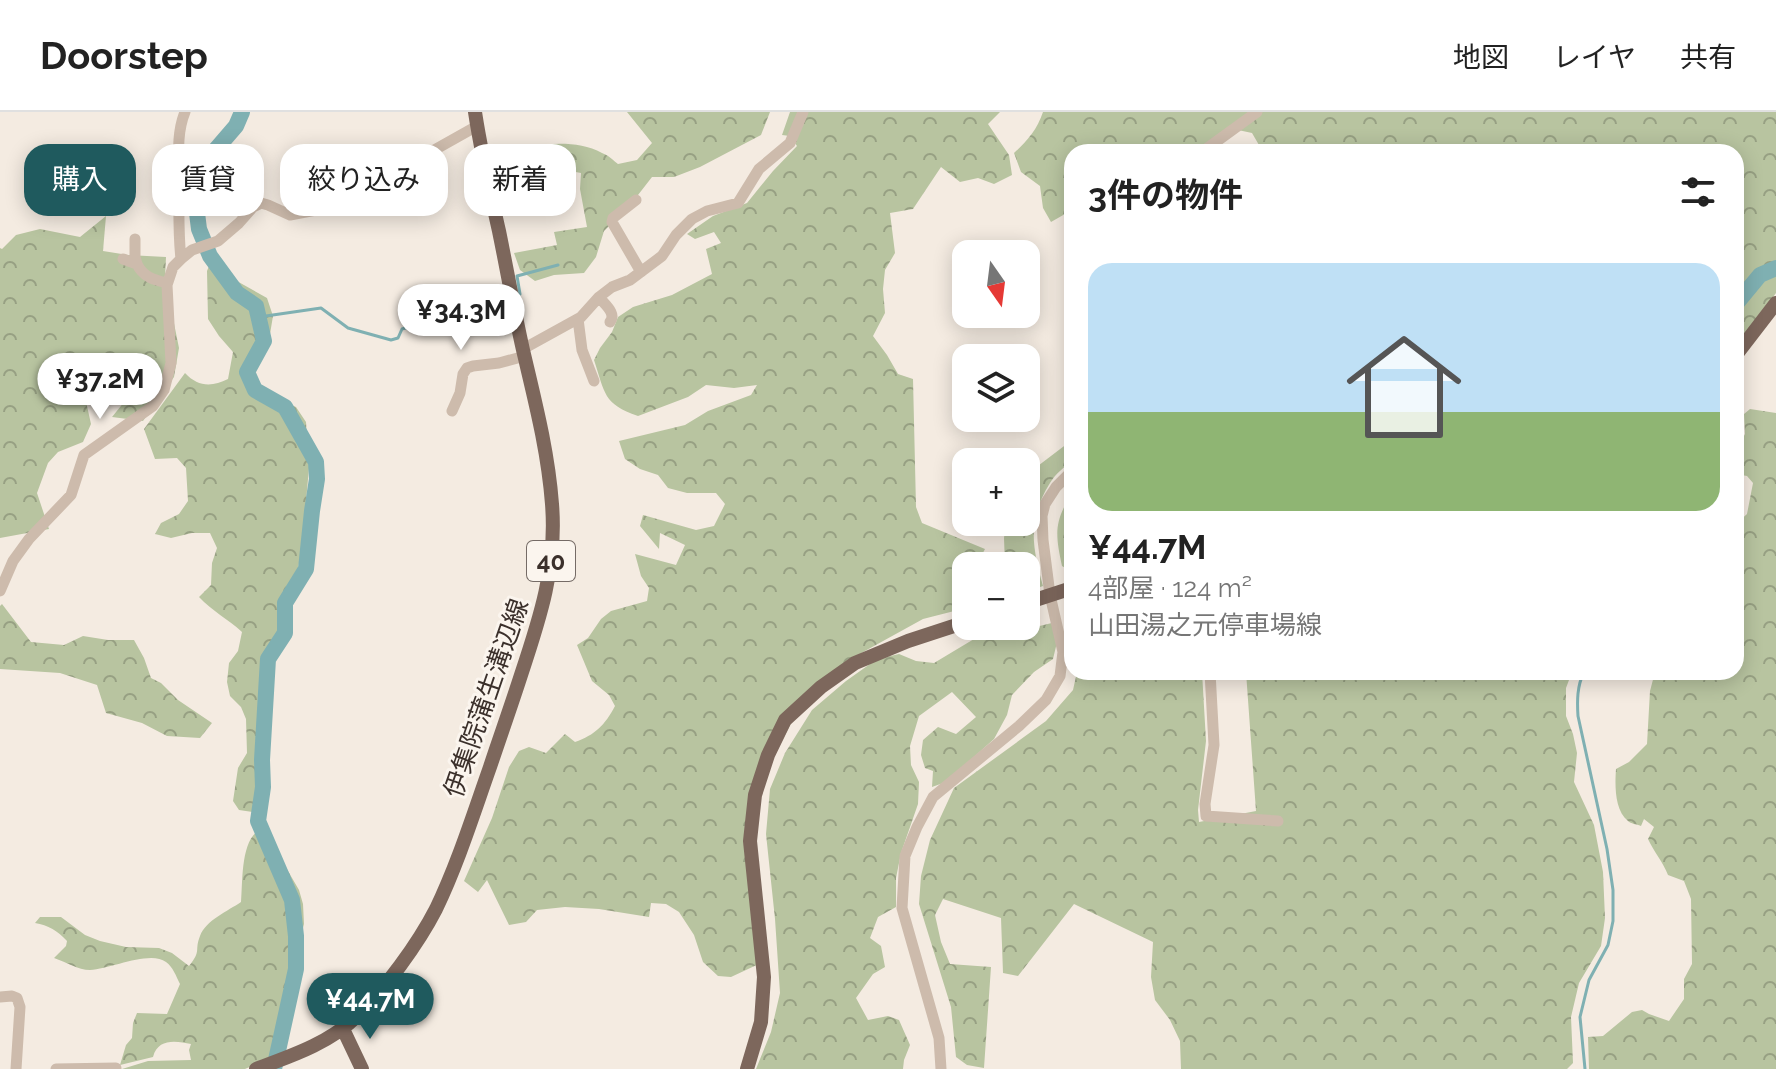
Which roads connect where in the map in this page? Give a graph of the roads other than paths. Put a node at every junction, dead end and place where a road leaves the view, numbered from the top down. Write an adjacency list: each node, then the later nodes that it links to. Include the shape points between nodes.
1 (185, 112): 9 (street, via 179,140)
2 (803, 112): 11 (street, via 790,143 759,169 738,203 692,219 662,256)
3 (1257, 112): 5 (street)
4 (476, 119): 9 (street, via 404,167 399,194 290,215 261,203 218,241); 18 (main road, 伊集院蒲生溝辺線 / 40)
5 (1213, 144)
6 (636, 200): 11 (street, via 612,222)
7 (135, 239): 10 (street)
8 (123, 259): 10 (street)
9 (181, 259): 12 (street)
10 (137, 264): 12 (street, via 141,273)
11 (641, 272): 13 (street)
12 (167, 283): 22 (street, via 171,363 164,390 153,406 84,455 71,495 29,539)
13 (599, 297): 15 (street); 16 (street, via 613,314)
14 (1776, 303): 17 (main road)
15 (578, 319): 18 (street); 19 (street)
16 (610, 322)
17 (1744, 345)
18 (524, 353): 20 (street, via 467,368); 32 (main road, 伊集院蒲生溝辺線 / 40, via 553,507 552,551 537,632 435,911 386,983)
19 (594, 381)
20 (452, 411)
21 (1064, 479): 24 (street, via 1042,516)
22 (0, 591)
23 (1064, 591): 24 (main road)
24 (1050, 595): 25 (main road); 27 (street)
25 (1040, 598)
26 (952, 627): 38 (main road, via 855,663 785,720 768,755 755,795 750,841 764,977 761,1022)
27 (1064, 640)
28 (1064, 661): 39 (street, via 1046,700 933,797 905,856 902,908 939,1038)
29 (1210, 680): 30 (street, via 1214,745 1206,816)
30 (1278, 821)
31 (0, 997): 35 (street, via 17,998 20,1007)
32 (343, 1029): 34 (main road, 伊集院蒲生溝辺線 / 40); 37 (main road)
33 (116, 1068): 36 (street)
34 (260, 1068)
35 (16, 1069)
36 (56, 1069)
37 (362, 1069)
38 (747, 1069)
39 (941, 1069)

